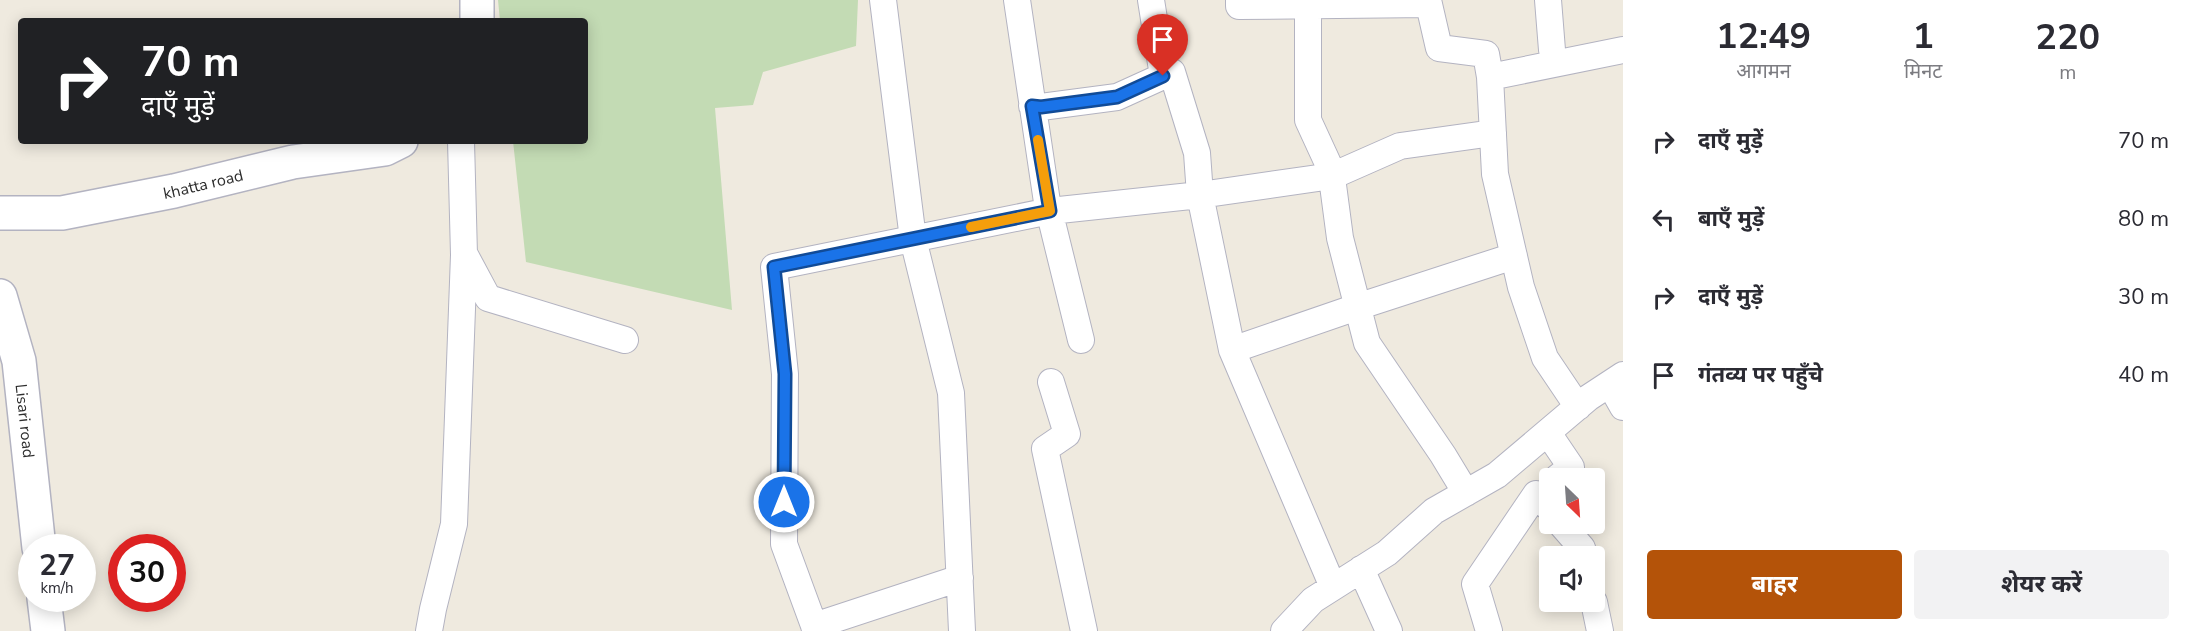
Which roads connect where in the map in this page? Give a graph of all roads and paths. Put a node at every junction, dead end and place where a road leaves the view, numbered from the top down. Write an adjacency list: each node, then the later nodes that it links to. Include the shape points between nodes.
1 (477, 0): 9 (street)
2 (883, 0): 22 (street)
3 (1017, 0): 14 (street)
4 (1151, 0): 12 (street)
5 (1239, 0): 8 (street, via 1239,6)
6 (1548, 0): 10 (street)
7 (1428, 2): 8 (street); 13 (street, via 1439,48 1486,54)
8 (1318, 3): 18 (street, via 1308,120)
9 (477, 18)
10 (1552, 50)
11 (1623, 50): 13 (street)
12 (1163, 76): 14 (street, via 1117,97); 19 (street, via 1172,72 1197,153)
13 (1490, 77): 15 (street)
14 (1032, 106): 20 (street)
15 (1492, 133): 18 (street, via 1400,146); 24 (street, via 1495,174)
16 (394, 144): 21 (street, khatta road, via 62,213)
17 (461, 144): 23 (street)
18 (1332, 176): 19 (street); 26 (street, via 1340,238)
19 (1200, 195): 20 (street); 29 (street)
20 (1050, 211): 22 (street); 28 (street)
21 (0, 213)
22 (913, 239): 42 (street, via 951,393); 46 (street, via 774,267 785,374 784,544)
23 (464, 255): 27 (street, via 488,298); 48 (street, via 454,524)
24 (1514, 256): 26 (street); 32 (street, via 1545,357)
25 (0, 296): 38 (street, Lisari road, via 19,361)
26 (1358, 307): 29 (street); 36 (street, via 1367,344)
27 (625, 340)
28 (1081, 340)
29 (1233, 350): 43 (street)
30 (1616, 379): 32 (street); 33 (street)
31 (1052, 382): 50 (street, via 1066,434 1045,449)
32 (1578, 407): 34 (street)
33 (1623, 407)
34 (1548, 433): 35 (street); 36 (street, via 1497,475)
35 (1570, 468)
36 (1466, 493): 41 (street, via 1434,510 1387,553)
37 (1539, 504): 53 (street, via 1475,584)
38 (38, 534)
39 (1570, 534): 40 (street)
40 (1580, 546)
41 (1361, 569): 43 (street); 52 (street)
42 (960, 578): 46 (street); 49 (street)
43 (1333, 587): 51 (street, via 1313,600)
44 (46, 612): 47 (street)
45 (1596, 612): 54 (street)
46 (815, 628)
47 (48, 631)
48 (429, 631)
49 (962, 631)
50 (1084, 631)
51 (1284, 631)
52 (1389, 631)
53 (1489, 631)
54 (1600, 631)

